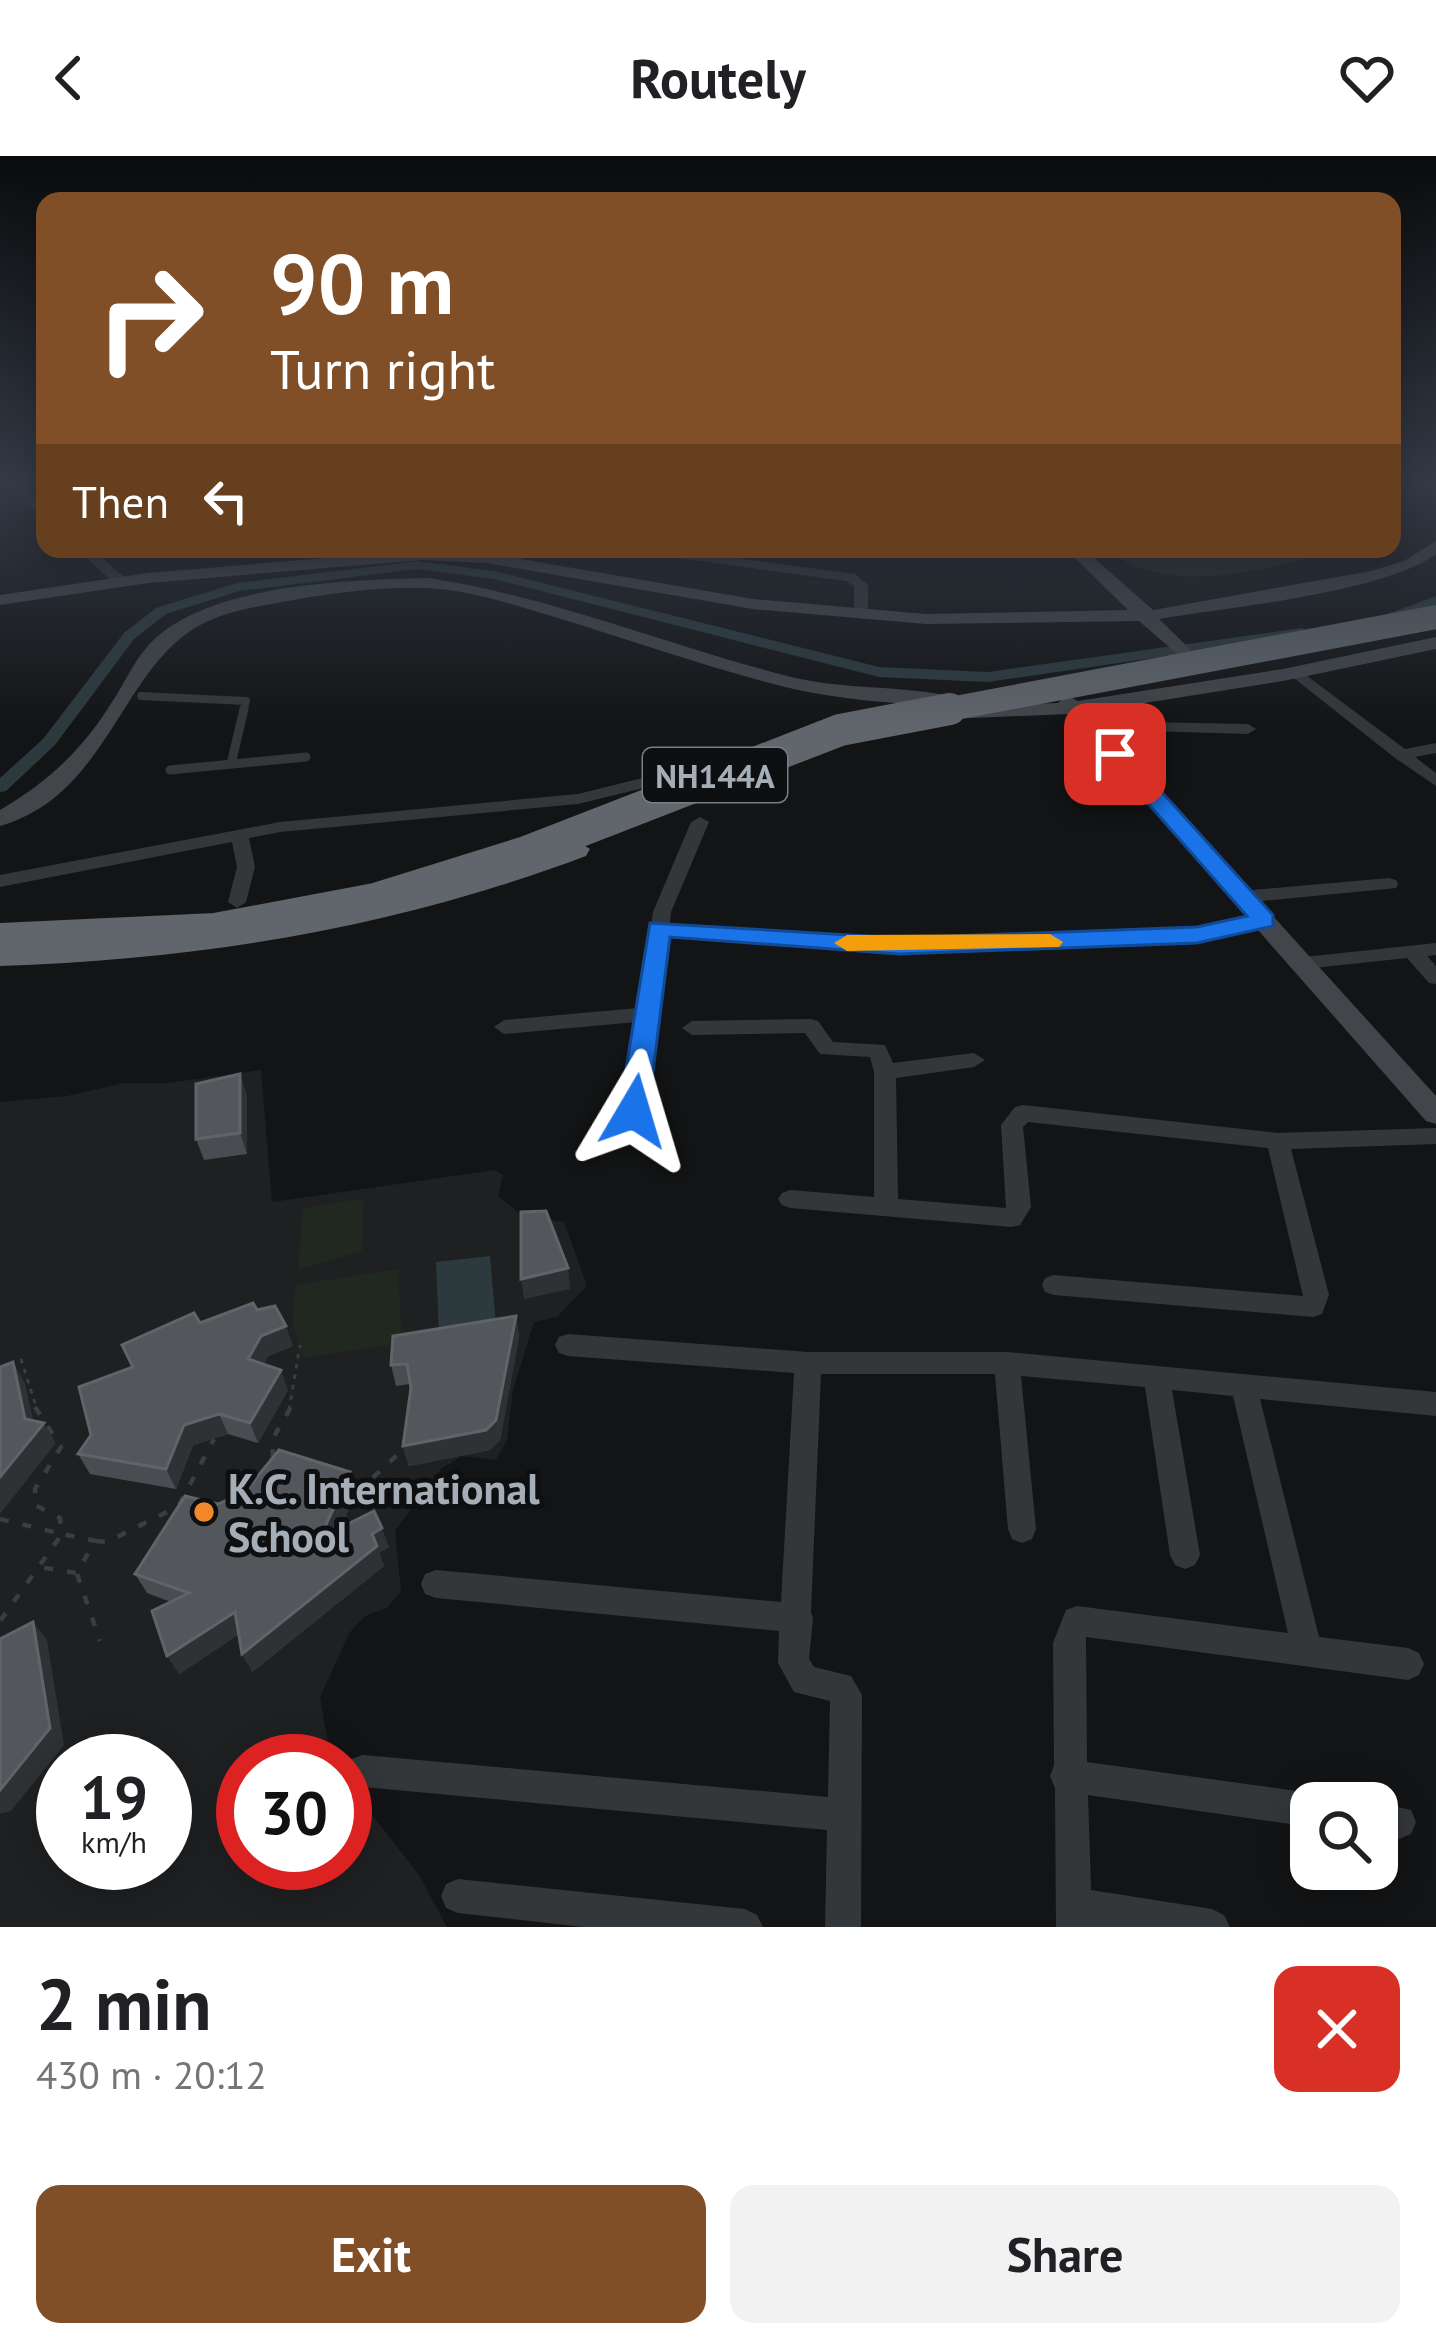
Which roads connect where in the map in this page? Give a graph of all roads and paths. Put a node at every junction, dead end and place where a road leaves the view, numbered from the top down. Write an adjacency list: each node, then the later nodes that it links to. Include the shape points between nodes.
1 (100, 563): 7 (street)
2 (332, 563): 7 (street)
3 (533, 563): 10 (street, via 613,584)
4 (742, 563): 10 (street, via 850,577 861,585)
5 (1087, 563): 11 (street)
6 (1413, 563): 11 (street)
7 (121, 582): 8 (street)
8 (0, 600)
9 (1436, 614): 14 (street); 39 (highway, NH144A, bridge, via 855,726 481,867 338,908 183,932)
10 (861, 615): 11 (street)
11 (1140, 616): 14 (street)
12 (1436, 631): 42 (highway, NH144A, via 871,737 479,886 349,923 180,948)
13 (1436, 643): 15 (street)
14 (1188, 658): 16 (street)
15 (1295, 672): 19 (street); 24 (street)
16 (1054, 684): 18 (street); 19 (street)
17 (141, 696): 20 (street, via 172,645 212,620 326,595 420,589 476,597 772,687); 26 (lane, via 246,701); 31 (street, via 92,766)
18 (967, 699): 20 (street); 29 (street, via 893,699 789,682 459,585 352,585 226,608 170,635 89,756)
19 (1072, 707): 20 (street); 21 (street)
20 (913, 711): 32 (street, via 599,795)
21 (1091, 726): 22 (street); 35 (street)
22 (1248, 729)
23 (1436, 748): 24 (street)
24 (1402, 755): 28 (street)
25 (306, 757): 26 (lane)
26 (232, 764): 27 (lane)
27 (170, 770)
28 (1436, 782)
29 (0, 819)
30 (700, 822): 38 (street)
31 (0, 829)
32 (239, 833): 33 (street); 36 (street, via 247,867)
33 (0, 881)
34 (1388, 884): 35 (street)
35 (1241, 897): 37 (street)
36 (237, 902)
37 (1264, 920): 38 (street, via 1197,935 899,946); 43 (street)
38 (659, 929): 45 (street)
39 (0, 939)
40 (1436, 949): 41 (street)
41 (1412, 952): 43 (street); 44 (street)
42 (0, 955)
43 (1304, 963): 51 (street)
44 (1436, 978)
45 (646, 1014): 46 (street); 50 (street)
46 (504, 1027)
47 (692, 1028): 49 (street, via 811,1026 827,1049 878,1050)
48 (974, 1060): 49 (street)
49 (885, 1072): 55 (street)
50 (634, 1111)
51 (1436, 1114)
52 (1436, 1136): 53 (street)
53 (1278, 1141): 55 (street, via 1023,1113 1012,1125 1019,1208 1012,1218); 56 (street, via 1313,1307)
54 (790, 1199): 55 (street)
55 (886, 1208)
56 (1054, 1285)
57 (568, 1345): 60 (street)
58 (300, 1346): 67 (path, via 293,1404 272,1440)
59 (21, 1359): 71 (path, via 33,1404 61,1448 34,1489 35,1505 60,1518)
60 (808, 1363): 61 (street); 77 (street)
61 (1007, 1364): 62 (street); 70 (street)
62 (1156, 1376): 63 (street); 73 (street)
63 (1244, 1386): 64 (street); 80 (street)
64 (1436, 1404)
65 (214, 1438): 72 (path, via 178,1506)
66 (410, 1443): 68 (path, via 369,1480)
67 (274, 1473)
68 (337, 1491)
69 (0, 1519): 71 (path)
70 (1022, 1529)
71 (62, 1534): 72 (path); 74 (path)
72 (96, 1541): 75 (path)
73 (1185, 1555)
74 (39, 1567): 75 (path); 78 (path)
75 (76, 1573): 79 (path)
76 (436, 1584): 77 (street)
77 (798, 1618): 85 (street, via 799,1677 846,1695)
78 (0, 1621)
79 (100, 1641)
80 (1307, 1650): 81 (street); 83 (street, via 1077,1621 1067,1643)
81 (1408, 1664)
82 (372, 1772): 85 (street)
83 (1066, 1776): 84 (street); 87 (street)
84 (1290, 1807)
85 (846, 1815): 89 (street)
86 (458, 1896): 88 (street)
87 (1074, 1916): 90 (street)
88 (745, 1927)
89 (843, 1927)
90 (1212, 1927)

